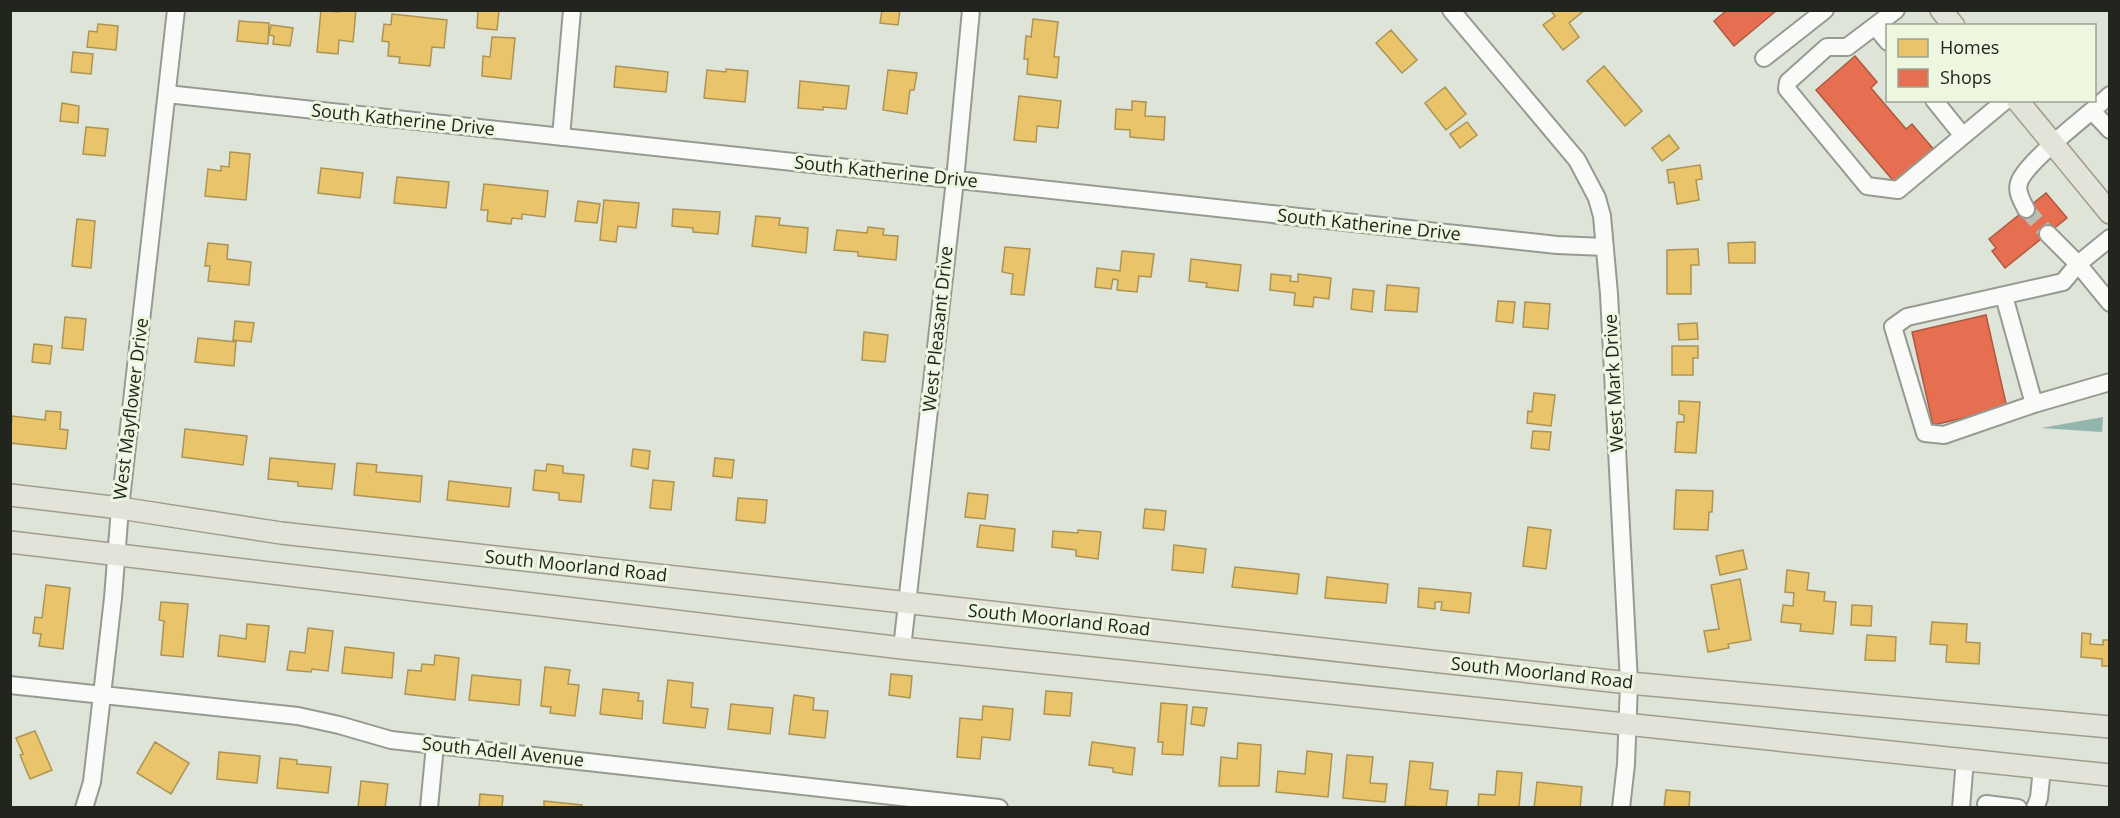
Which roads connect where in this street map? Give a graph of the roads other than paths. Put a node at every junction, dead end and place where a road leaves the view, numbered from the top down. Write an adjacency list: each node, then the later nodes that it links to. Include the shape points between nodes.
1 (176, 10): 12 (street, West Mayflower Drive)
2 (572, 10): 20 (street)
3 (971, 10): 22 (street, West Pleasant Drive)
4 (1451, 10): 27 (street, West Mark Drive, via 1577,160 1597,198)
5 (1825, 10): 11 (street)
6 (1896, 10): 9 (street)
7 (1941, 10): 8 (main road)
8 (1952, 24)
9 (1875, 26): 10 (street); 19 (street, via 1847,48 1827,47 1788,82 1787,89 1867,186 1898,190)
10 (1886, 41)
11 (1764, 58)
12 (167, 94): 20 (street, South Katherine Drive); 34 (street, West Mayflower Drive)
13 (2109, 95): 17 (street)
14 (1936, 102): 19 (street)
15 (2004, 102): 19 (street)
16 (2019, 102): 21 (main road)
17 (2092, 111): 18 (street); 21 (street)
18 (2109, 130)
19 (1963, 136)
20 (561, 137): 22 (street, South Katherine Drive)
21 (2053, 144): 23 (street, via 2023,174 2018,185); 24 (main road)
22 (955, 180): 27 (street, South Katherine Drive); 37 (street, West Pleasant Drive)
23 (2026, 209)
24 (2109, 213)
25 (2048, 234): 28 (street)
26 (2109, 238): 28 (street)
27 (1605, 247): 39 (street, West Mark Drive)
28 (2078, 264): 29 (street, via 2063,282); 30 (street)
29 (2004, 296): 32 (street); 32 (street, via 1907,317 1893,327 1925,433 1944,435)
30 (2109, 303)
31 (2109, 382): 32 (street)
32 (2034, 404)
33 (10, 495): 34 (main road, South Moorland Road)
34 (120, 508): 36 (street, West Mayflower Drive); 37 (main road, South Moorland Road, via 281,533)
35 (10, 542): 36 (main road)
36 (115, 555): 38 (main road); 41 (street, West Mayflower Drive)
37 (907, 603): 38 (street, West Pleasant Drive); 39 (main road, South Moorland Road)
38 (902, 648): 42 (main road)
39 (1629, 683): 42 (street, West Mark Drive); 43 (main road, South Moorland Road)
40 (10, 685): 41 (street, South Adell Avenue)
41 (102, 695): 44 (street, South Adell Avenue, via 298,716 391,740); 50 (street, West Mayflower Drive, via 92,782)
42 (1629, 725): 45 (main road); 53 (street, West Mark Drive)
43 (2109, 727)
44 (435, 745): 48 (street, South Adell Avenue); 51 (street)
45 (1965, 760): 46 (main road); 54 (street)
46 (2042, 768): 47 (main road); 56 (street)
47 (2109, 775)
48 (885, 801): 52 (street, South Adell Avenue)
49 (1986, 804): 55 (street)
50 (84, 807)
51 (429, 807)
52 (999, 807)
53 (1621, 807)
54 (1960, 807)
55 (2018, 807)
56 (2035, 807)

